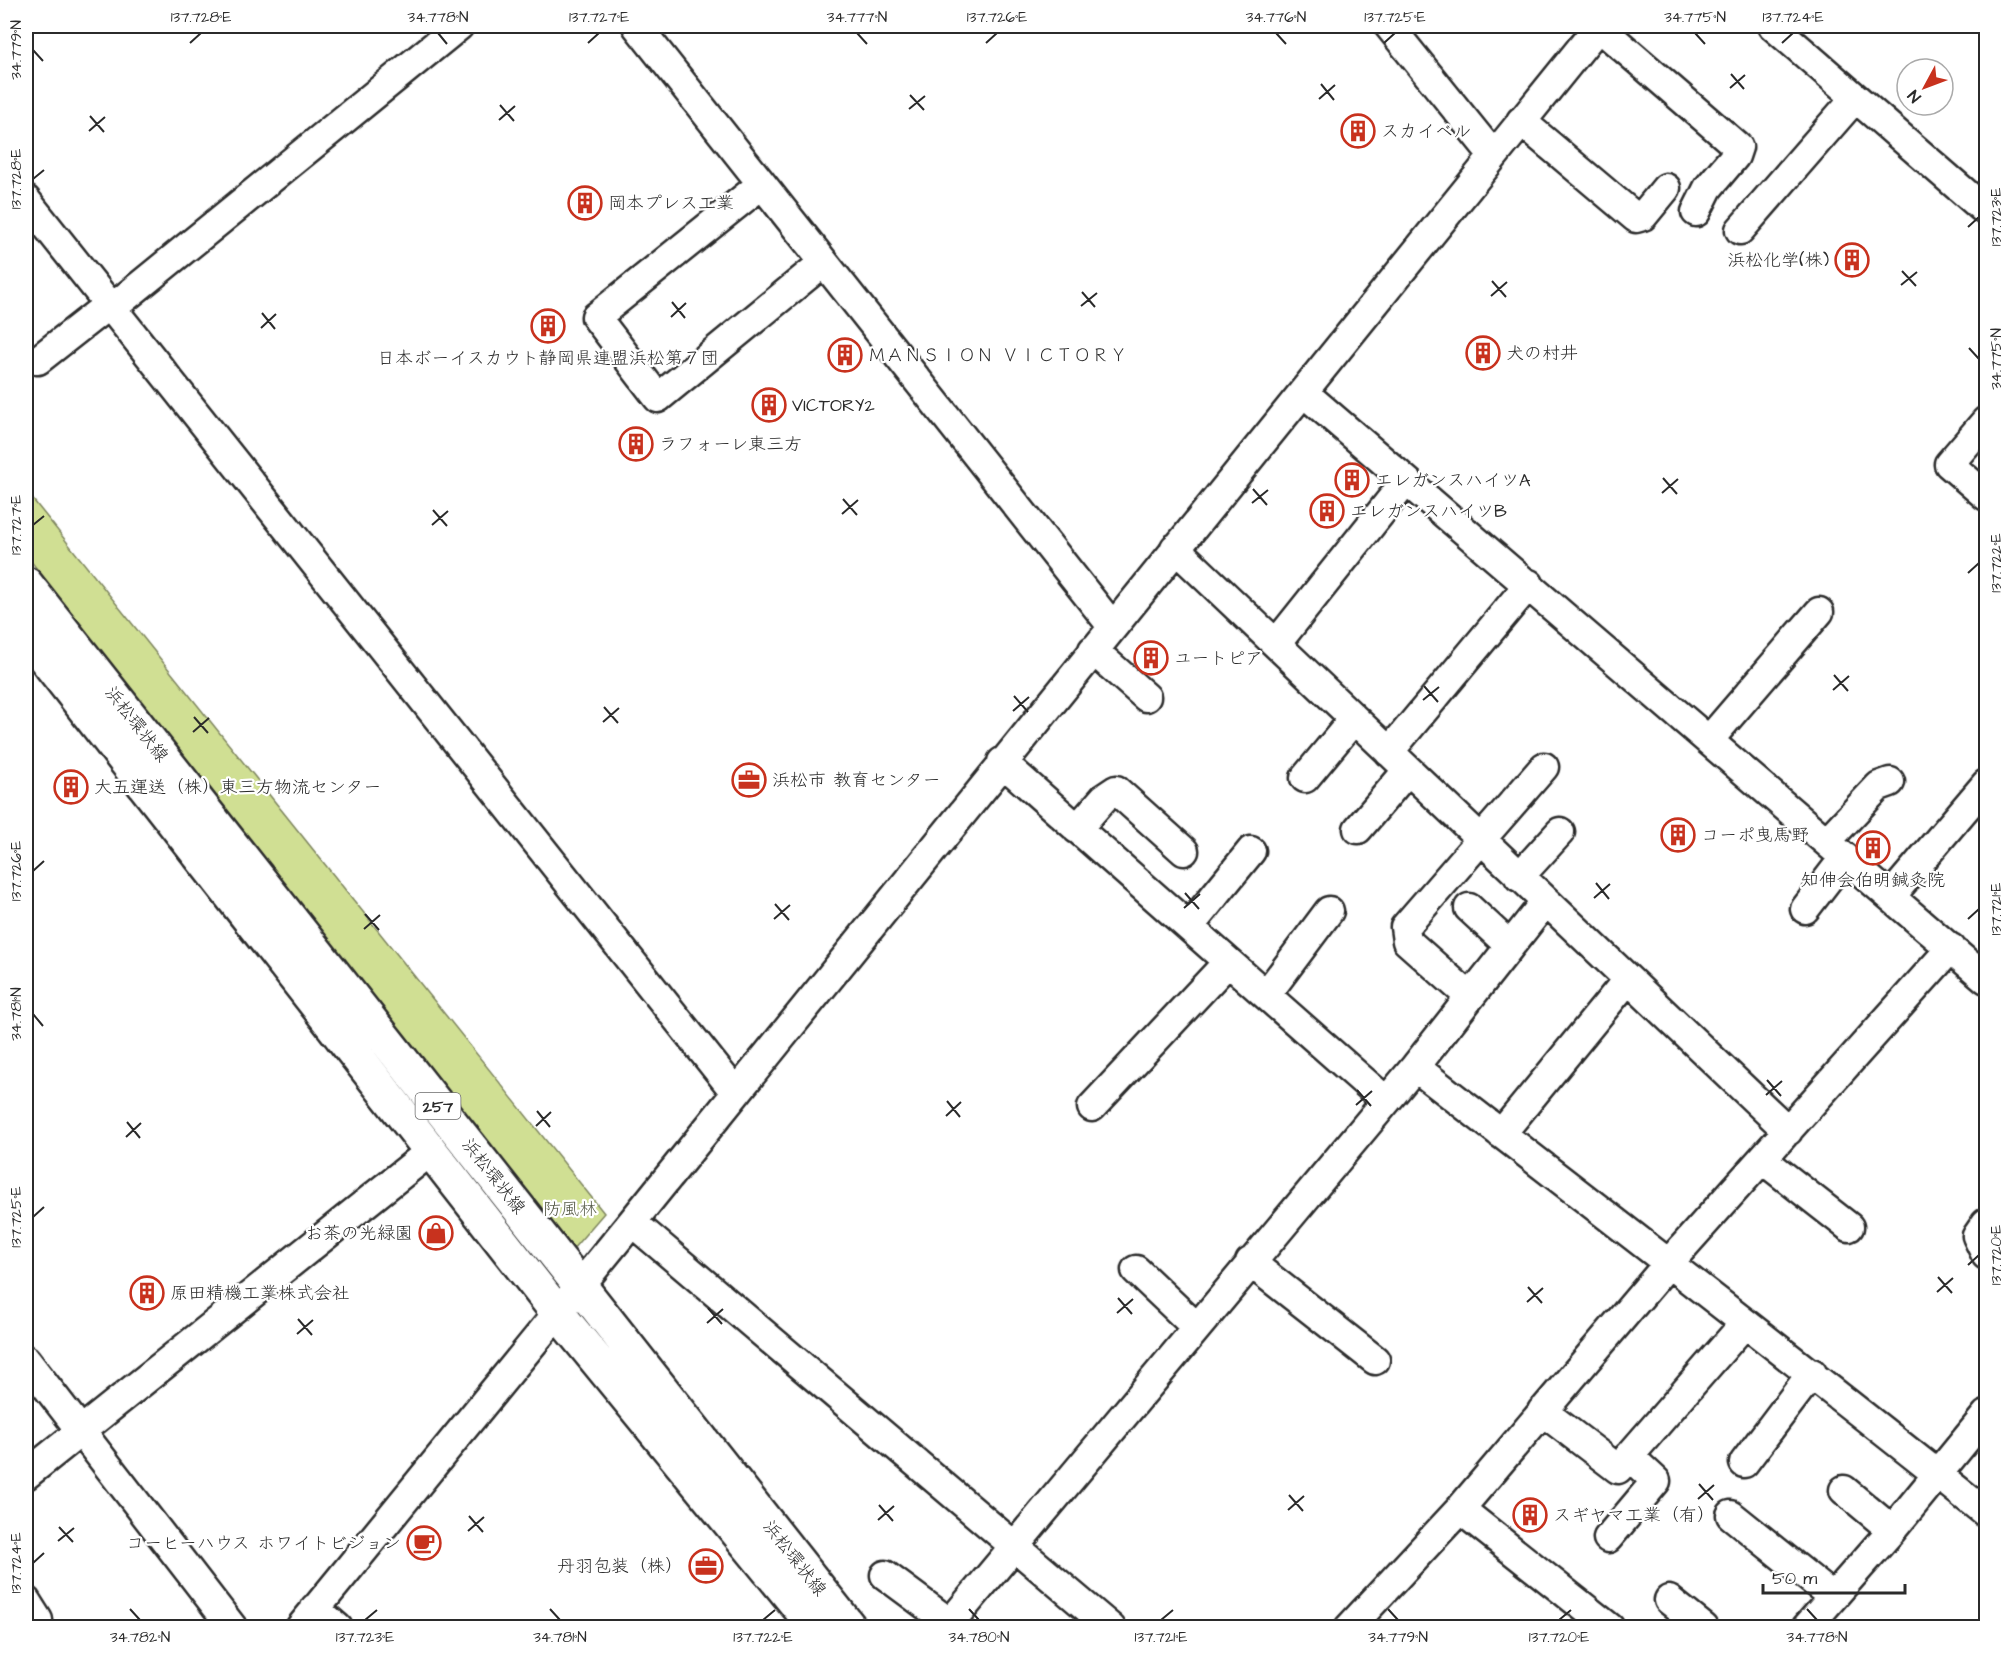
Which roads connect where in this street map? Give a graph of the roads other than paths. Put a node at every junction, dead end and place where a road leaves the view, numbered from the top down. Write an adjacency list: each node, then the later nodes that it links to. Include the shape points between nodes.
1 (459, 26): 16 (street)
2 (637, 26): 9 (street)
3 (1389, 26): 8 (street)
4 (1598, 26): 7 (street); 12 (street, via 1738,147)
5 (1773, 26): 6 (street)
6 (1855, 98): 13 (street); 14 (street)
7 (1521, 121): 8 (street); 10 (street, via 1636,218 1643,216)
8 (1493, 155): 18 (street)
9 (762, 184): 15 (street); 15 (street, via 596,317 658,398)
10 (1666, 188)
11 (26, 200): 16 (street)
12 (1696, 212)
13 (1986, 212)
14 (1740, 230)
15 (824, 262): 26 (street)
16 (110, 307): 17 (street); 61 (street)
17 (38, 360)
18 (1303, 392): 20 (street); 22 (street)
19 (1986, 421): 21 (street, via 1949,464)
20 (1406, 481): 24 (street); 28 (street)
21 (1986, 496)
22 (1175, 548): 26 (street); 28 (street)
23 (26, 584): 75 (highway, 浜松環状線 / 257)
24 (1529, 584): 32 (street); 33 (street)
25 (1820, 612): 32 (street)
26 (1112, 626): 29 (street)
27 (26, 633): 66 (highway, 浜松環状線 / 257)
28 (1276, 644): 31 (street)
29 (1093, 650): 30 (street); 34 (street)
30 (1146, 697)
31 (1354, 719): 33 (street); 36 (street)
32 (1709, 740): 43 (street)
33 (1398, 761): 40 (street); 42 (street)
34 (1002, 762): 39 (street); 61 (street)
35 (1544, 767): 42 (street)
36 (1305, 778)
37 (1890, 782): 43 (street, via 1879,786)
38 (1986, 784): 47 (street)
39 (1077, 829): 44 (street, via 1116,790); 52 (street)
40 (1358, 829)
41 (1560, 832): 46 (street)
42 (1480, 840): 46 (street); 59 (street, via 1405,927 1407,941)
43 (1836, 849): 47 (street); 50 (street)
44 (1184, 851)
45 (1251, 851): 52 (street)
46 (1519, 877): 48 (street)
47 (1891, 896): 54 (street)
48 (1545, 902): 53 (street); 57 (street)
49 (1469, 908): 53 (street)
50 (1805, 909)
51 (1329, 911): 58 (street)
52 (1189, 927): 55 (street)
53 (1510, 946): 59 (street)
54 (1951, 948): 56 (street); 64 (street)
55 (1228, 962): 58 (street); 63 (street)
56 (1986, 979)
57 (1628, 980): 64 (street); 65 (street)
58 (1266, 995): 62 (street)
59 (1470, 997): 60 (street)
60 (1415, 1067): 62 (street); 65 (street)
61 (736, 1093): 68 (street)
62 (1386, 1101): 72 (street)
63 (1092, 1107)
64 (1788, 1131): 67 (street)
65 (1501, 1134): 73 (street)
66 (432, 1150): 76 (highway, 浜松環状線 / 257); 84 (street)
67 (1762, 1159): 70 (street); 73 (street)
68 (632, 1222): 75 (street); 95 (street)
69 (1986, 1222): 71 (street, via 1977,1236)
70 (1849, 1227)
71 (1986, 1255)
72 (1250, 1262): 78 (street); 80 (street)
73 (1667, 1265): 77 (street); 82 (street)
74 (1136, 1270): 78 (street)
75 (579, 1285): 76 (street); 107 (highway, 浜松環状線 / 257)
76 (557, 1312): 100 (street); 106 (highway, 浜松環状線 / 257)
77 (1745, 1323): 81 (street); 85 (street)
78 (1195, 1326): 95 (street)
79 (26, 1360): 84 (street)
80 (1375, 1360)
81 (1812, 1373): 86 (street); 87 (street)
82 (1542, 1411): 85 (street, via 1617,1469); 90 (street)
83 (1986, 1415): 87 (street)
84 (82, 1431): 88 (street); 104 (street)
85 (1629, 1456): 94 (street, via 1656,1481)
86 (1744, 1463)
87 (1937, 1473): 91 (street); 93 (street)
88 (26, 1475)
89 (1844, 1490): 93 (street)
90 (1460, 1509): 102 (street); 109 (street)
91 (1986, 1513)
92 (1731, 1515): 97 (street)
93 (1892, 1530): 97 (street)
94 (1608, 1538)
95 (1014, 1546): 101 (street); 108 (street)
96 (885, 1575): 101 (street)
97 (1833, 1597): 111 (street)
98 (1669, 1600): 110 (street)
99 (26, 1601): 103 (street, via 38,1620)
100 (308, 1618): 105 (street)
101 (948, 1625)
102 (1350, 1626)
103 (37, 1628)
104 (232, 1628)
105 (338, 1628)
106 (816, 1628)
107 (850, 1628)
108 (1111, 1628)
109 (1610, 1628)
110 (1704, 1628)
111 (1806, 1628)

